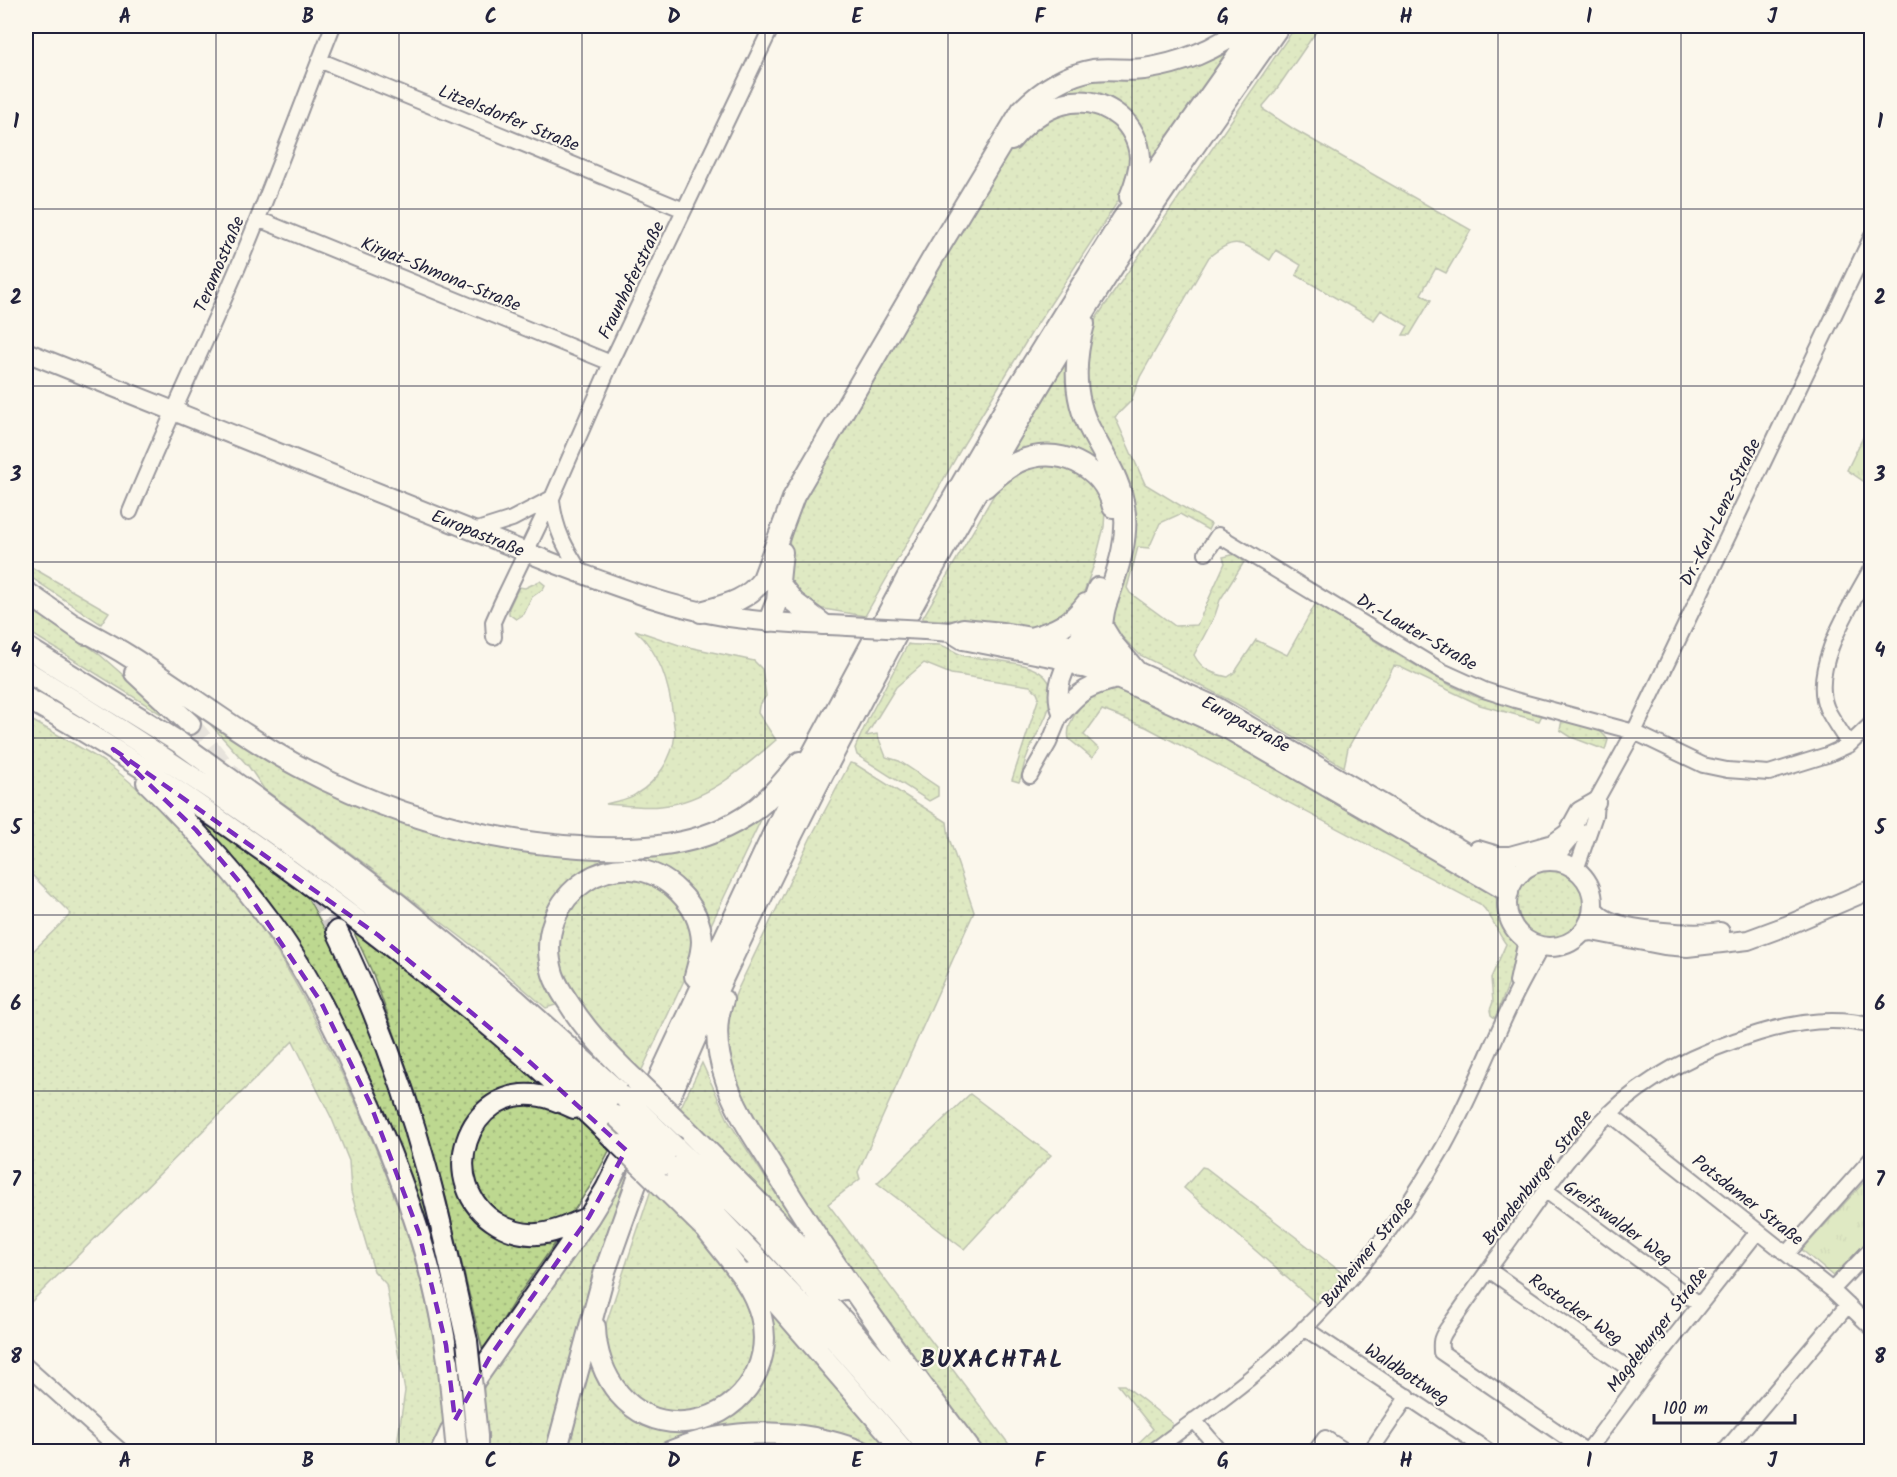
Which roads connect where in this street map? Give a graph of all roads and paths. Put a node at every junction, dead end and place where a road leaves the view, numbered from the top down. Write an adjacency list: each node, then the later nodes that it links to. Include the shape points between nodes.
1 (333, 26): 6 (street, Teramostraße)
2 (772, 26): 7 (street, Fraunhoferstraße)
3 (1244, 26): 23 (highway, via 1216,45 1168,64 1093,70 1071,77 1039,93 1022,110 794,496 781,528)
4 (1259, 26): 9 (highway)
5 (1279, 26): 11 (highway)
6 (319, 60): 7 (street, Litzelsdorfer Straße); 8 (street, Teramostraße)
7 (684, 210): 13 (street, Fraunhoferstraße)
8 (258, 219): 13 (street, Kiryat-Shmona-Straße); 14 (street, Teramostraße)
9 (1122, 220): 23 (highway, via 1135,185 1140,156 1127,122 1108,107 1072,101 1056,105 1039,114 1014,137 805,489 789,525); 43 (highway, via 956,492 875,635)
10 (1872, 236): 44 (street, Dr.-Karl-Lenz-Straße)
11 (1089, 304): 16 (highway); 30 (highway, via 1076,358 1077,392 1083,416 1116,480 1125,521 1119,566)
12 (26, 352): 14 (main road, Europastraße)
13 (611, 363): 15 (street, Fraunhoferstraße)
14 (174, 411): 17 (street, Teramostraße); 18 (main road, Europastraße)
15 (552, 498): 18 (street, via 512,519); 19 (street, Fraunhoferstraße); 22 (street, via 557,531)
16 (972, 499): 25 (highway, via 1005,470 1036,456 1067,458 1090,470 1110,496 1114,522 1109,554); 43 (highway)
17 (130, 512)
18 (474, 531): 19 (main road, Europastraße)
19 (525, 552): 22 (main road, Europastraße); 31 (street, Fraunhoferstraße, via 496,613)
20 (1206, 553): 44 (street, Dr.-Lauter-Straße, via 1218,536 1465,682 1515,700)
21 (1872, 567): 45 (street, via 1833,640 1823,675 1826,708)
22 (582, 574): 26 (main road, Europastraße)
23 (774, 577): 26 (highway, via 744,599); 27 (highway, via 777,601); 28 (highway, via 794,602)
24 (26, 592): 29 (highway)
25 (1093, 603): 32 (highway, via 1086,604 1065,626); 34 (highway)
26 (701, 612): 27 (main road, Europastraße)
27 (770, 621): 28 (main road, Europastraße)
28 (823, 624): 32 (main road, Europastraße, bridge, via 950,632 963,628)
29 (76, 626): 42 (highway, via 150,685); 47 (highway, via 298,766 373,801 446,826 505,840 601,849 675,845 714,832 753,812)
30 (1102, 626): 34 (highway, via 1096,645); 35 (highway)
31 (494, 637)
32 (1029, 644): 34 (main road, Europastraße); 38 (main road, via 1030,660 1048,672)
33 (26, 647): 68 (highway, bridge, via 180,743 398,904 515,999 624,1097)
34 (1079, 657): 35 (main road, Europastraße); 37 (main road, Europastraße); 38 (main road); 40 (main road)
35 (1135, 669): 50 (main road, Europastraße, via 1215,706)
36 (26, 671): 66 (highway, via 176,765 314,862 510,1019)
37 (1117, 679): 40 (main road, via 1079,693); 55 (main road, Europastraße, via 1229,730)
38 (1059, 688): 40 (main road, via 1057,700)
39 (26, 698): 46 (highway)
40 (1062, 712): 48 (street)
41 (1872, 723): 45 (street)
42 (190, 724)
43 (838, 725): 47 (highway)
44 (1634, 732): 45 (street, via 1703,765 1769,773); 49 (street, Dr.-Karl-Lenz-Straße)
45 (1849, 745)
46 (113, 749): 65 (highway, via 378,934); 90 (highway, bridge, via 196,830 243,885 316,993 370,1103 419,1233 436,1300 448,1360)
47 (810, 766): 60 (highway); 62 (highway)
48 (1030, 776)
49 (1596, 802): 50 (main road, via 1580,811 1561,839 1522,854 1498,856); 51 (street, Dr.-Karl-Lenz-Straße, via 1577,833); 52 (street, Dr.-Karl-Lenz-Straße)
50 (1440, 837): 53 (main road, Europastraße, via 1503,872)
51 (1552, 862): 52 (main road); 53 (main road, via 1535,864)
52 (1576, 870): 56 (main road, via 1591,891)
53 (1521, 873): 55 (main road)
54 (1872, 889): 57 (main road)
55 (1509, 893): 61 (main road, via 1510,919 1519,934)
56 (1593, 909): 57 (main road, via 1612,922 1678,933 1712,933); 59 (main road)
57 (1813, 914): 59 (main road, via 1748,940 1710,945 1664,945)
58 (337, 931): 87 (highway, bridge, via 388,1048 426,1166 467,1341)
59 (1583, 932): 61 (main road, via 1560,946)
60 (743, 937): 77 (highway, via 675,1083); 82 (highway, via 716,1028 726,1080 740,1112 789,1193)
61 (1534, 943): 81 (street, Buxheimer Straße, via 1514,998 1444,1146 1417,1190 1355,1272)
62 (686, 1016): 70 (highway, via 619,1164); 82 (highway, bridge, via 702,939 686,899 661,878 638,870 614,870 594,876 562,901 550,931 549,955 553,976 584,1026)
63 (1872, 1026): 64 (street, Brandenburger Straße, via 1856,1021 1818,1021 1746,1037 1662,1074)
64 (1609, 1113): 69 (street, Brandenburger Straße); 71 (street, Potsdamer Straße)
65 (589, 1114): 66 (highway); 70 (highway, via 552,1098 522,1095 506,1100 490,1108 473,1127 462,1164 465,1185 474,1204 485,1216 509,1230 543,1233)
66 (613, 1125): 68 (highway, bridge)
67 (1872, 1158): 74 (street)
68 (667, 1165): 72 (highway); 95 (highway, via 826,1330); 96 (highway, via 761,1231)
69 (1545, 1190): 75 (street, Brandenburger Straße); 78 (street, Greifswalder Weg)
70 (589, 1217): 89 (highway, via 486,1363)
71 (1758, 1231): 74 (street, Potsdamer Straße); 78 (street, Magdeburger Straße)
72 (708, 1232): 77 (highway, via 754,1297 764,1335 762,1360 754,1380 736,1401 715,1415 672,1421 645,1414 615,1390 595,1347); 94 (highway, via 773,1299)
73 (1872, 1248): 76 (street)
74 (1787, 1254): 76 (street, Potsdamer Straße)
75 (1489, 1270): 84 (street, Rostocker Weg); 104 (street, Brandenburger Straße, via 1441,1340 1441,1352)
76 (1832, 1290): 79 (street, Potsdamer Straße)
77 (596, 1300): 91 (highway)
78 (1699, 1304): 84 (street, Magdeburger Straße)
79 (1848, 1305): 80 (street, Potsdamer Straße); 105 (street)
80 (1867, 1324)
81 (1304, 1328): 85 (street, Waldbottweg); 86 (street, Buxheimer Straße, via 1258,1371)
82 (882, 1333): 97 (highway)
83 (26, 1366): 88 (street)
84 (1642, 1378): 104 (street, Magdeburger Straße)
85 (1408, 1396): 102 (street); 103 (street, Waldbottweg)
86 (1194, 1420): 98 (street, Buxheimer Straße); 99 (street)
87 (477, 1444)
88 (122, 1452)
89 (441, 1452)
90 (457, 1452)
91 (556, 1452)
92 (669, 1452): 93 (highway, via 715,1437 758,1433 807,1436)
93 (863, 1452)
94 (905, 1452)
95 (932, 1452)
96 (957, 1452)
97 (972, 1452)
98 (1152, 1452)
99 (1221, 1452)
100 (1315, 1452): 101 (street, via 1325,1438)
101 (1347, 1452)
102 (1370, 1452)
103 (1490, 1452)
104 (1587, 1452)
105 (1724, 1452)

